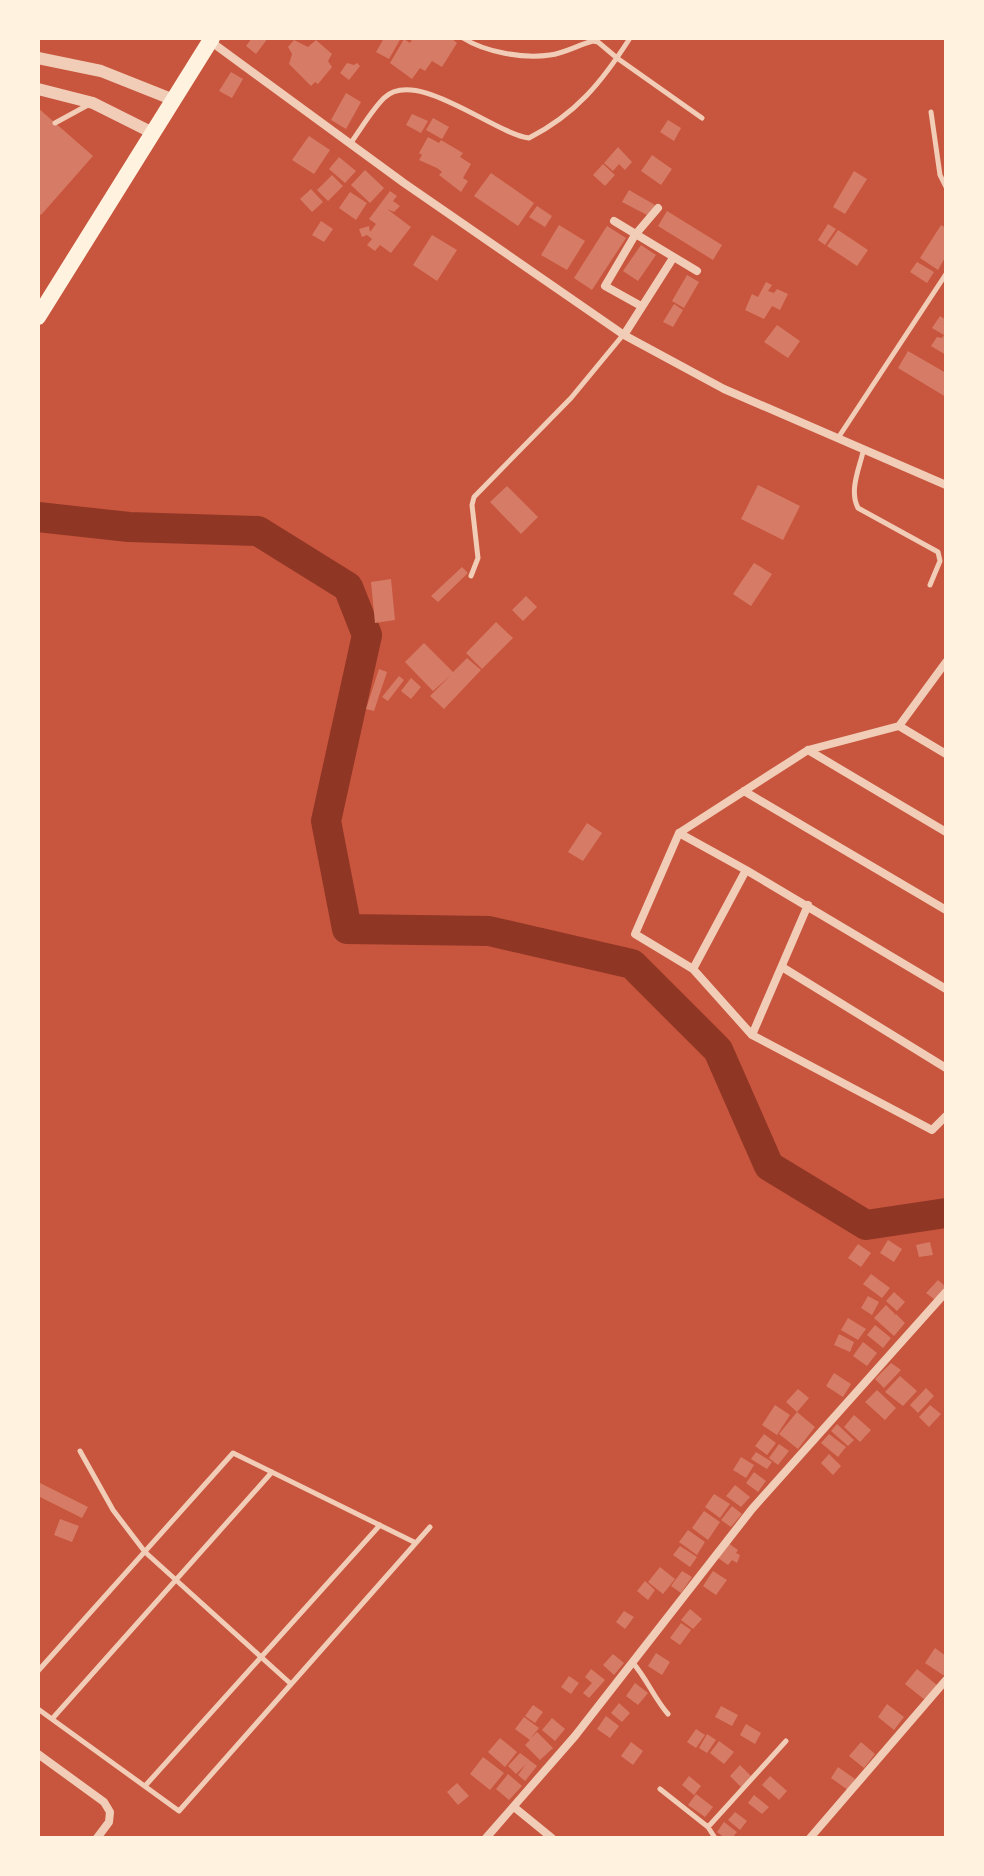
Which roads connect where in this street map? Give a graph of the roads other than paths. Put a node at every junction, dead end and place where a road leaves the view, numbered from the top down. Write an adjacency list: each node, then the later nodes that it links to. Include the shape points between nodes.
1 (463, 38): 5 (lane, via 496,51 547,56 593,41)
2 (630, 38): 5 (lane)
3 (209, 39): 7 (main road); 13 (street)
4 (38, 58): 7 (street, via 101,71)
5 (617, 58): 10 (lane); 13 (lane, via 582,102 529,138 411,89 385,97)
6 (38, 89): 8 (street)
7 (174, 100): 12 (main road)
8 (93, 103): 11 (lane); 12 (street)
9 (931, 112): 14 (lane)
10 (702, 118)
11 (55, 123)
12 (153, 133): 22 (main road)
13 (350, 144): 23 (street)
14 (946, 187)
15 (658, 208): 17 (street)
16 (614, 221): 17 (street)
17 (635, 235): 18 (street); 21 (street, via 605,286)
18 (673, 258): 19 (street); 21 (street)
19 (697, 271)
20 (946, 274): 24 (lane)
21 (641, 306): 23 (street)
22 (38, 317)
23 (624, 335): 24 (street, via 724,389); 27 (lane, via 474,497 478,558)
24 (837, 439): 25 (street)
25 (863, 452): 26 (street); 28 (lane, via 854,501 938,552 940,561)
26 (946, 485)
27 (471, 576)
28 (930, 585)
29 (944, 667): 30 (street)
30 (899, 726): 31 (street); 32 (street)
31 (808, 750): 33 (street); 34 (street)
32 (946, 754)
33 (744, 791): 35 (street); 38 (street)
34 (946, 832)
35 (679, 833): 36 (street); 40 (street, via 635,934)
36 (746, 870): 37 (street); 40 (street)
37 (808, 905): 39 (street); 41 (street)
38 (946, 910)
39 (782, 967): 42 (street); 43 (street)
40 (693, 969): 42 (street)
41 (946, 989)
42 (752, 1035): 44 (street, via 932,1130)
43 (946, 1068)
44 (946, 1116)
45 (946, 1292): 54 (street, via 752,1509)
46 (80, 1451): 51 (lane, via 113,1510)
47 (272, 1472): 48 (lane); 51 (lane, via 233,1453); 52 (lane)
48 (380, 1525): 50 (lane); 53 (lane)
49 (430, 1527): 50 (lane)
50 (416, 1543): 57 (lane)
51 (145, 1552): 52 (lane); 55 (lane)
52 (176, 1580): 53 (lane); 60 (lane)
53 (261, 1657): 57 (lane); 63 (lane)
54 (633, 1663): 59 (lane); 65 (street)
55 (38, 1671)
56 (946, 1680): 71 (street)
57 (291, 1684): 63 (lane, via 179,1811)
58 (38, 1709): 60 (lane)
59 (668, 1714)
60 (52, 1719): 63 (lane)
61 (786, 1741): 66 (lane)
62 (38, 1754): 67 (street, via 104,1802 109,1822)
63 (145, 1786)
64 (660, 1789): 66 (lane)
65 (514, 1807): 68 (street); 69 (street)
66 (708, 1827): 70 (lane)
67 (97, 1838)
68 (486, 1838)
69 (552, 1838)
70 (715, 1838)
71 (810, 1838)

